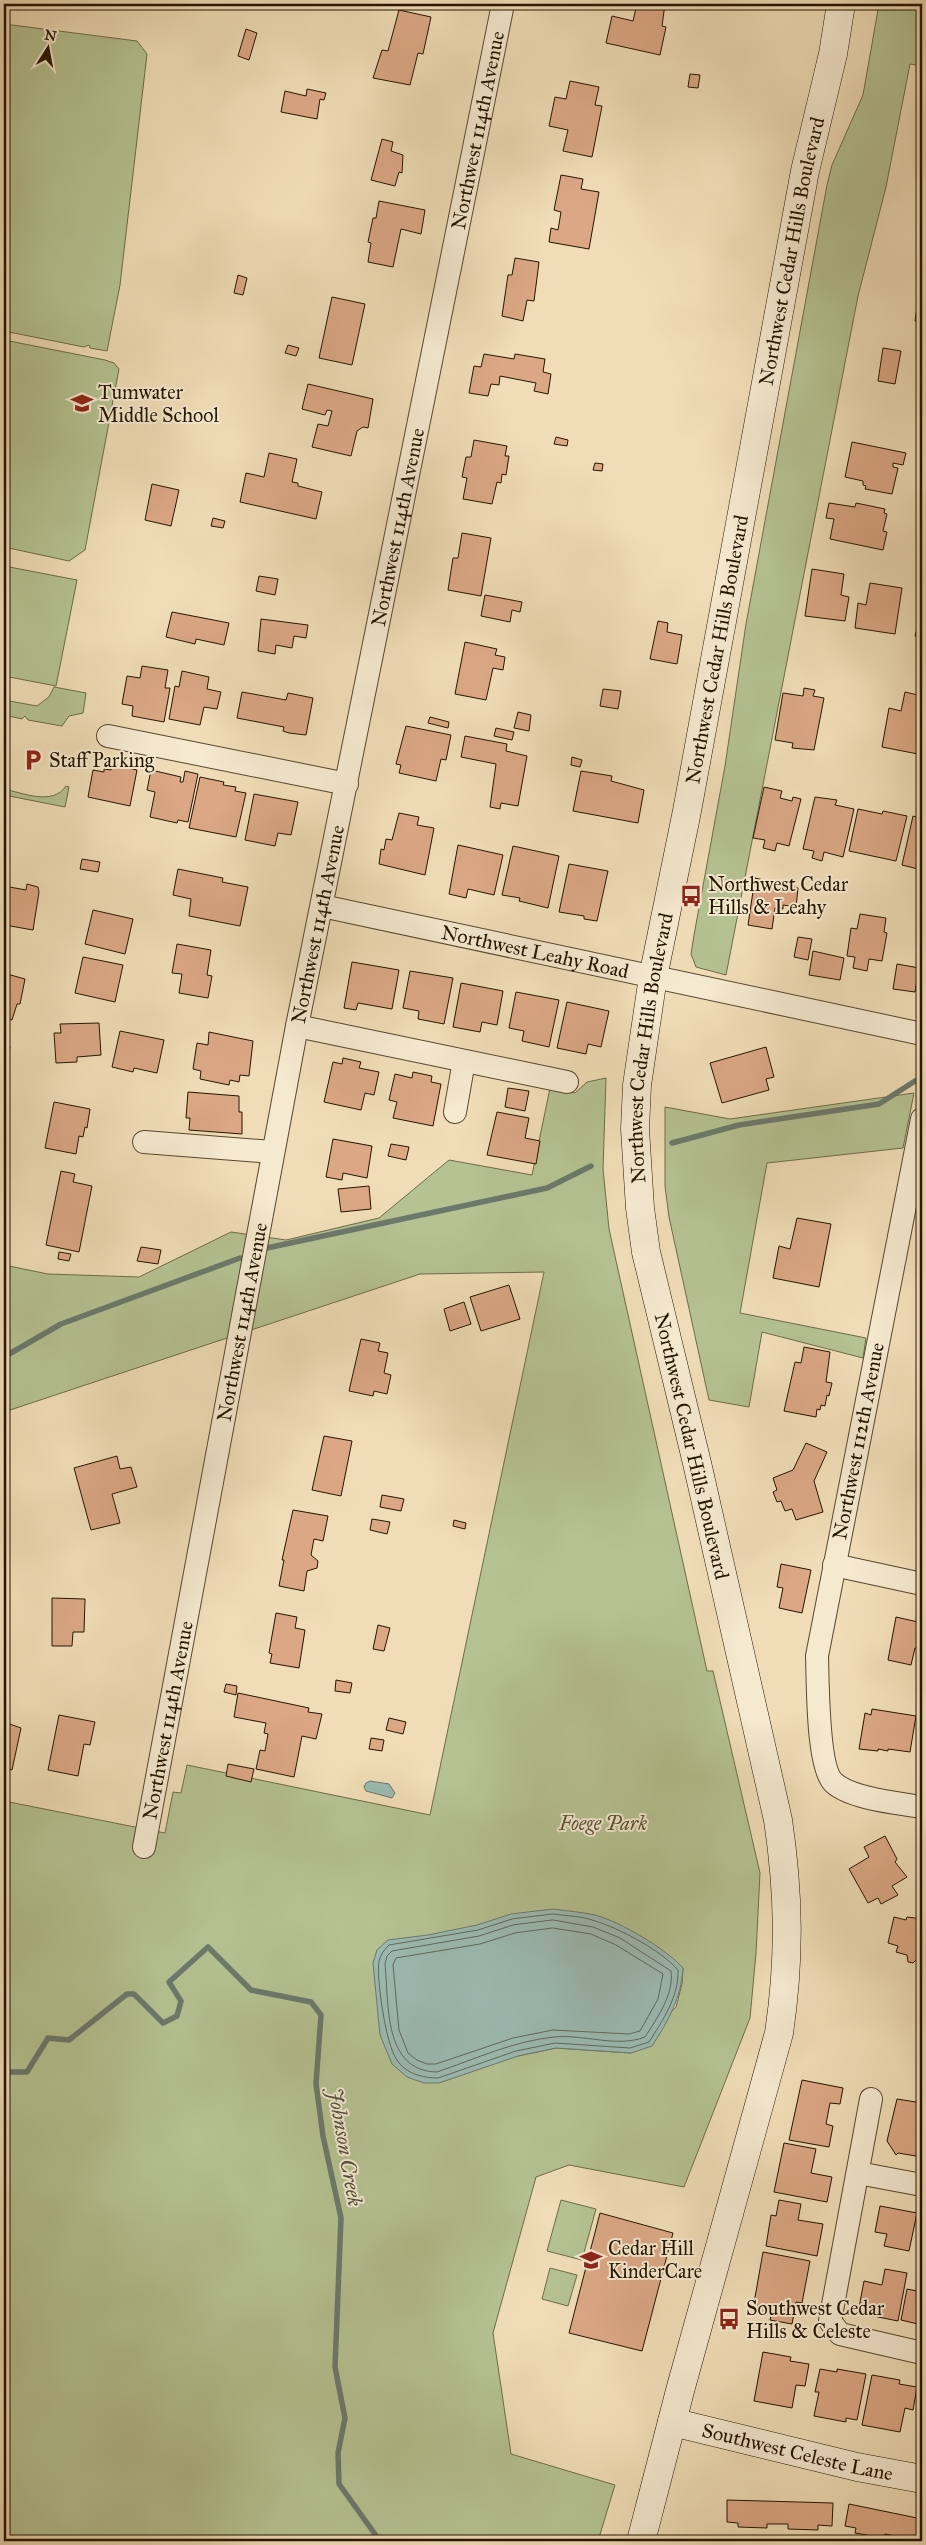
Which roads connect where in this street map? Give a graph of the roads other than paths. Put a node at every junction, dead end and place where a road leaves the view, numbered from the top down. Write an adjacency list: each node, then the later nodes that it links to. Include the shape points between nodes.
1 (503, 4): 4 (street, Northwest 114th Avenue)
2 (841, 4): 6 (main road, Northwest Cedar Hills Boulevard, via 833,54 803,181)
3 (108, 736): 4 (street)
4 (346, 784): 5 (street, Northwest 114th Avenue)
5 (322, 906): 6 (street, Northwest Leahy Road); 7 (street, Northwest 114th Avenue)
6 (653, 977): 8 (street, Northwest Leahy Road); 23 (main road, Northwest Cedar Hills Boulevard, via 637,1084 635,1129 640,1208 648,1260 778,1820 785,1867 788,1929 779,2033)
7 (297, 1026): 9 (street); 14 (street, Northwest 114th Avenue)
8 (922, 1034)
9 (464, 1061): 10 (street); 11 (street)
10 (567, 1082)
11 (455, 1112)
12 (922, 1119): 15 (street, Northwest 112th Avenue)
13 (144, 1142): 14 (street)
14 (273, 1152): 18 (street, Northwest 114th Avenue, via 264,1215)
15 (834, 1566): 16 (street); 17 (street, Northwest 112th Avenue, via 817,1656 825,1766 833,1783 847,1791)
16 (922, 1584)
17 (922, 1808)
18 (144, 1847)
19 (871, 2099): 20 (street)
20 (858, 2173): 21 (street); 22 (street, via 830,2321 840,2334)
21 (922, 2185)
22 (922, 2353)
23 (672, 2422): 24 (main road, Southwest Celeste Lane, via 857,2467); 25 (main road, Northwest Cedar Hills Boulevard)
24 (922, 2479)
25 (641, 2541)

